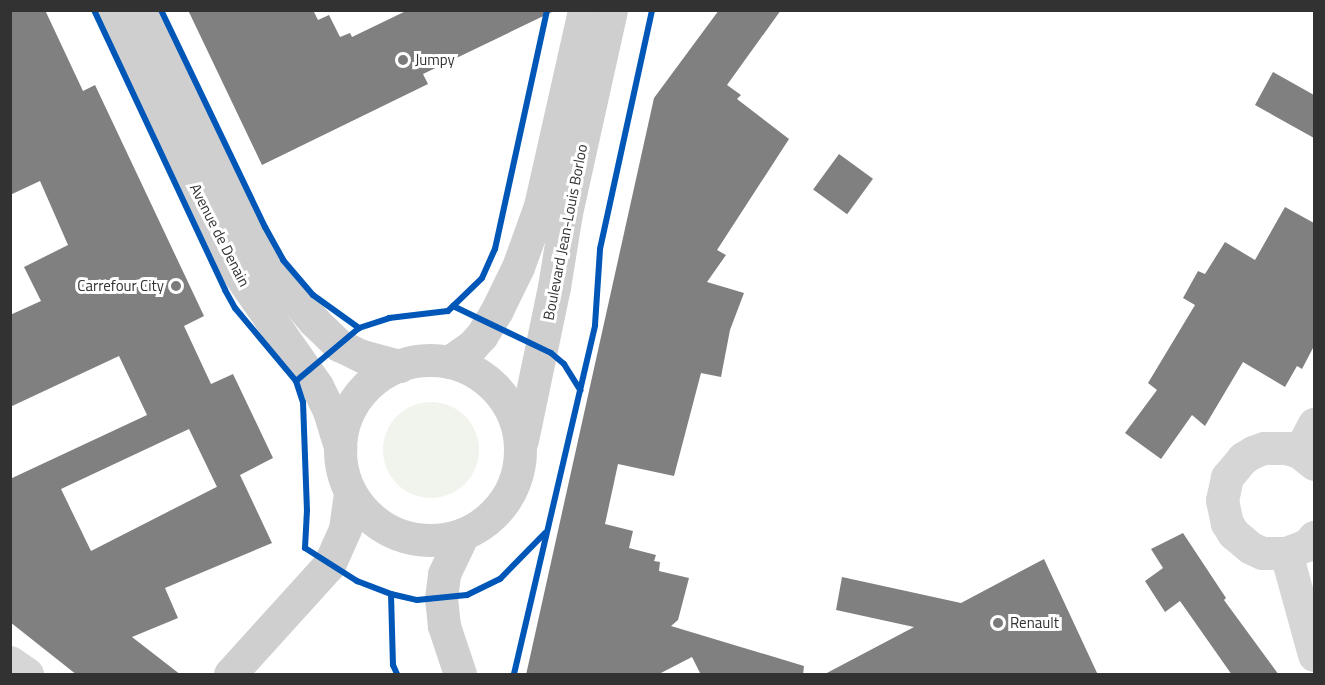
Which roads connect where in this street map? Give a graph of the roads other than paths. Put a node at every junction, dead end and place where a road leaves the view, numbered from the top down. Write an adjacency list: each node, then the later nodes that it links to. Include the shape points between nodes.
1 (111, 10): 8 (main road, Avenue de Denain, via 229,260 317,386)
2 (145, 10): 6 (main road, Avenue de Denain, via 271,270 339,345)
3 (584, 10): 5 (main road, Boulevard Jean-Louis Borloo, via 540,206 518,267 482,335)
4 (611, 10): 9 (main road, Boulevard Jean-Louis Borloo, via 566,213)
5 (449, 362): 6 (main road, via 424,360); 9 (main road, via 482,376 501,395 514,418)
6 (400, 366): 8 (main road, via 378,377 360,395 344,424)
7 (1314, 424): 10 (street)
8 (341, 450): 11 (main road)
9 (520, 454): 12 (main road, via 511,490 500,506 480,525)
10 (1307, 458): 14 (street, via 1276,447 1253,452 1234,467 1223,488 1223,512 1233,533 1262,553)
11 (350, 492): 12 (main road, via 374,520 399,534 436,540); 18 (main road, via 345,529 329,565)
12 (463, 534): 19 (main road, via 444,574 441,599 444,626)
13 (1314, 537): 14 (street, via 1307,545)
14 (1286, 553): 15 (street)
15 (1314, 655)
16 (10, 662): 17 (street)
17 (27, 675)
18 (230, 675)
19 (460, 675)

